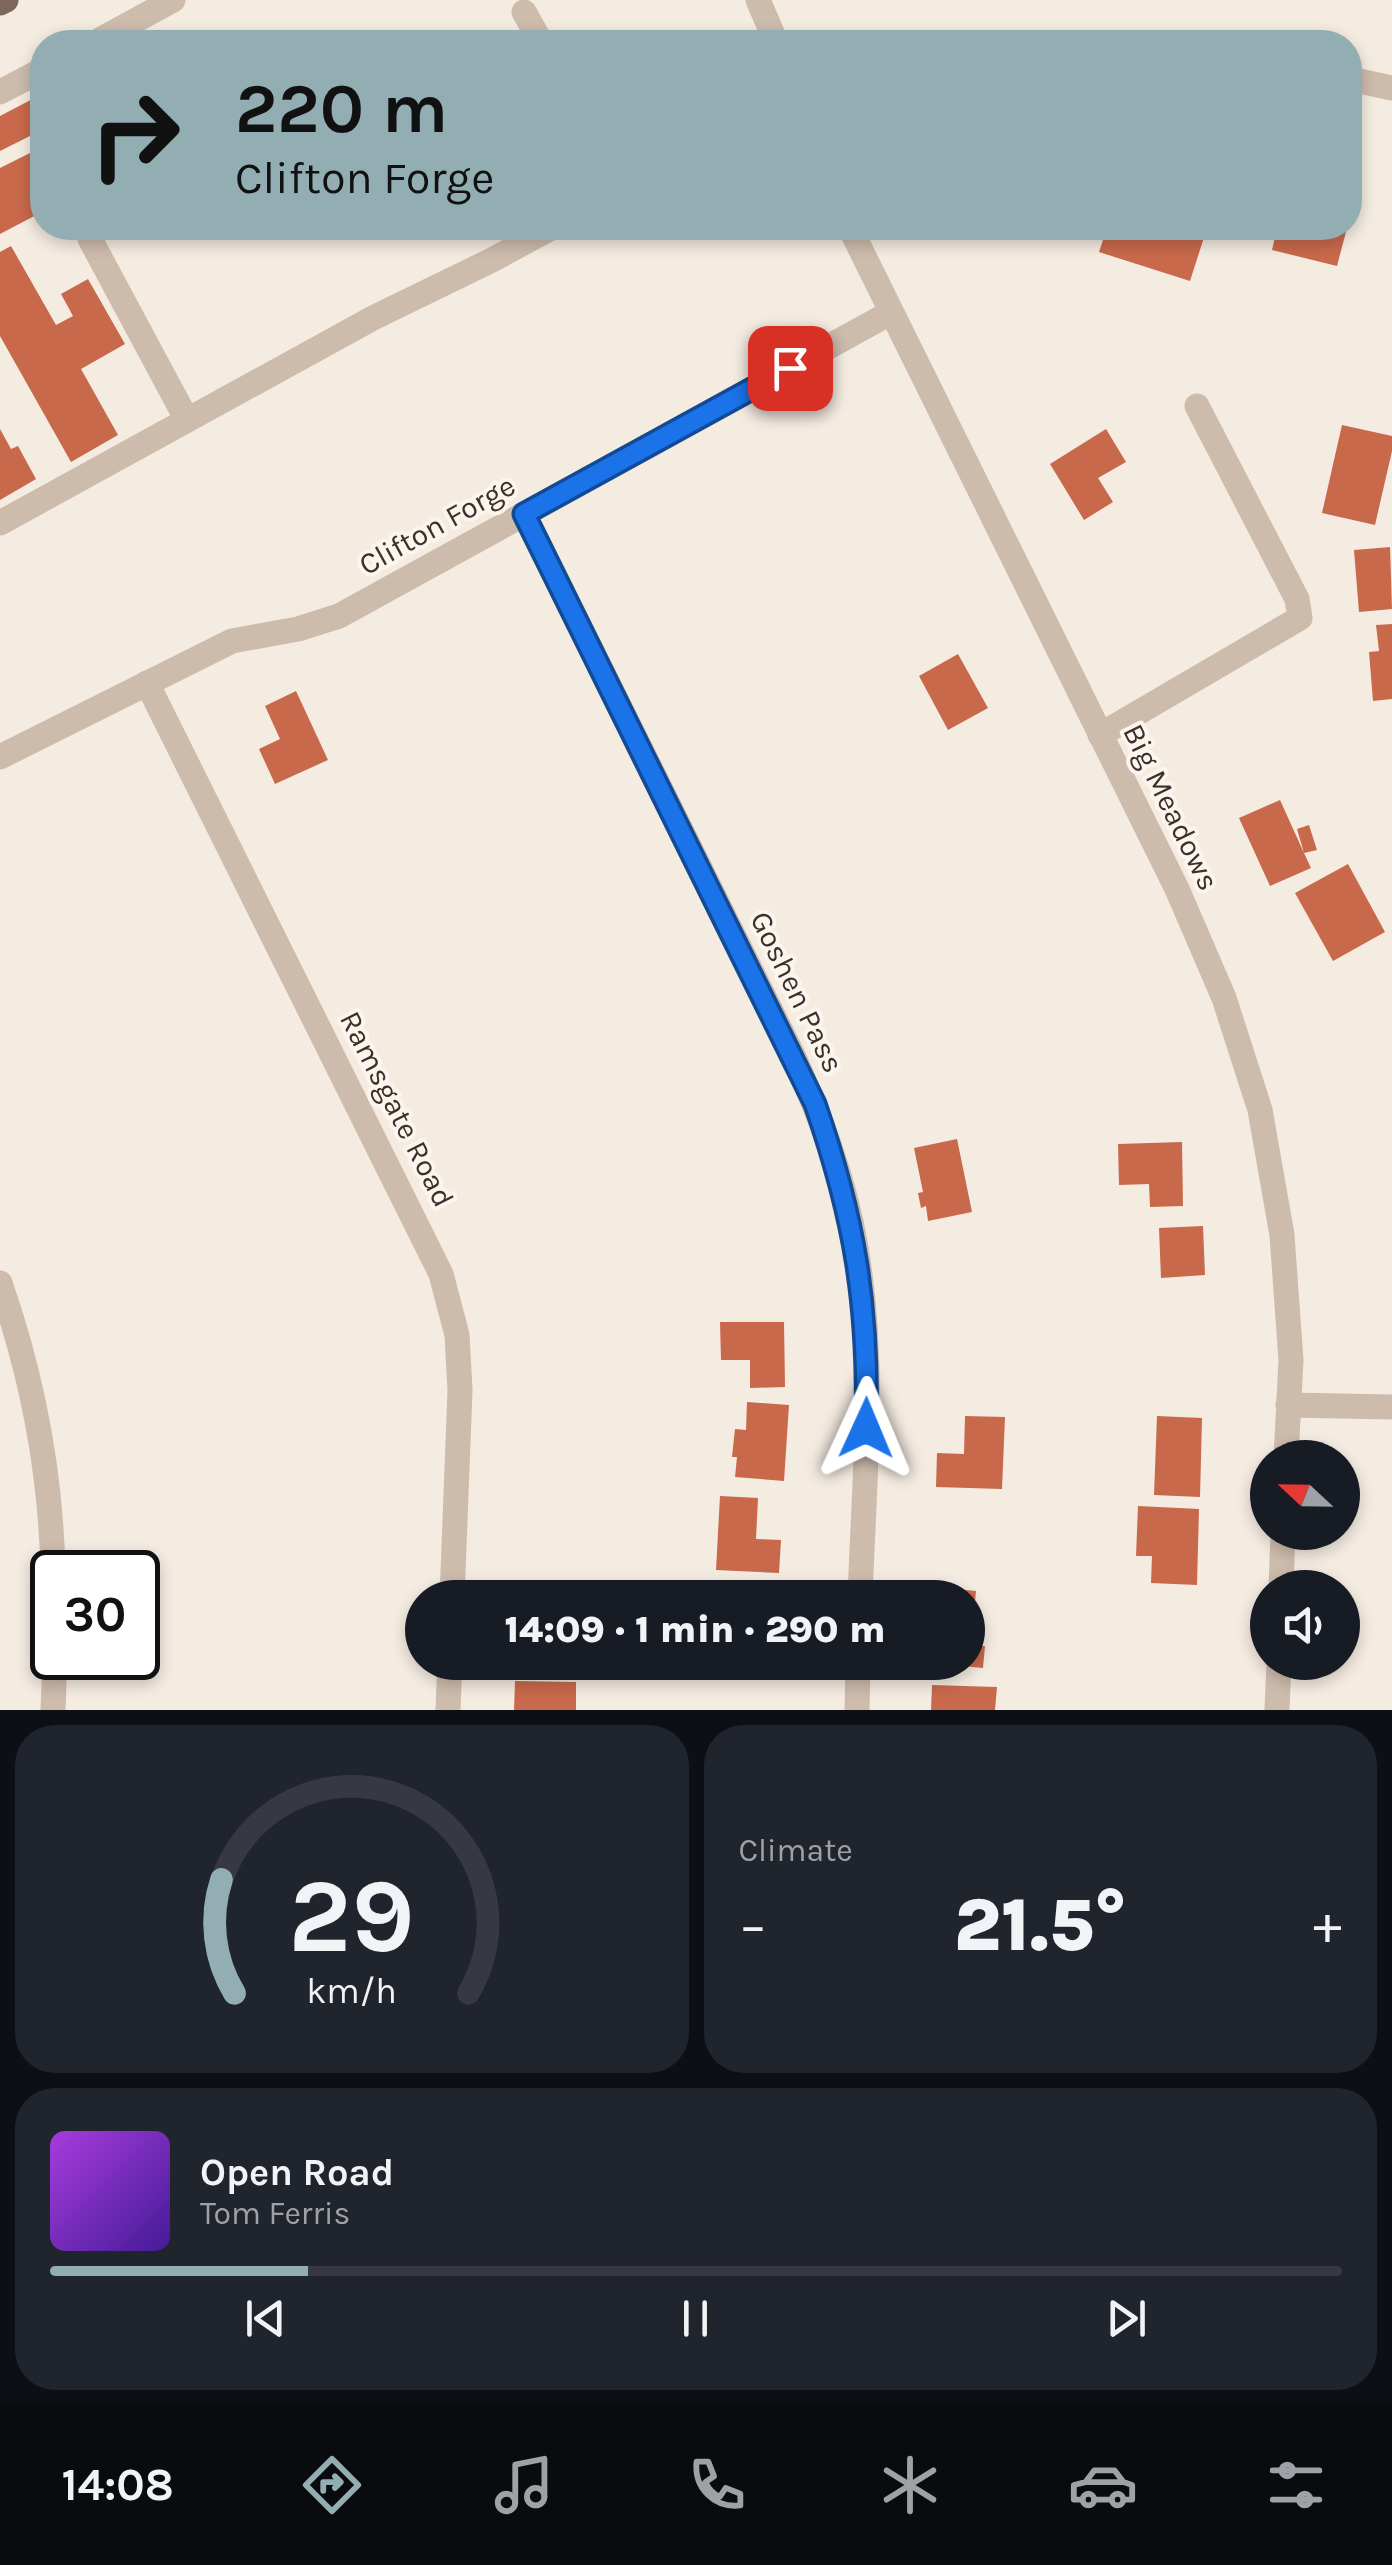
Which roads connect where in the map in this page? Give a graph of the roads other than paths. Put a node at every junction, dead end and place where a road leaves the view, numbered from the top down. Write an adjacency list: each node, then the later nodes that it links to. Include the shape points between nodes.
1 (174, 0): 4 (street)
2 (758, 0): 6 (street)
3 (524, 12): 5 (street)
4 (118, 30)
5 (534, 30)
6 (771, 30)
7 (30, 76): 10 (street)
8 (1362, 82): 9 (street)
9 (1392, 88)
10 (0, 92)
11 (91, 240): 16 (street)
12 (526, 240): 16 (street)
13 (856, 240): 14 (street, Big Meadows)
14 (890, 313): 17 (street, Clifton Forge); 20 (street, Big Meadows)
15 (1197, 406): 20 (street, via 1297,599 1300,618)
16 (187, 420): 18 (street)
17 (524, 514): 19 (street, Clifton Forge, via 339,616 232,642); 28 (street, Goshen Pass, via 792,1053 839,1174 866,1320)
18 (0, 524)
19 (147, 683): 21 (street, Clifton Forge); 27 (street, Ramsgate Road, via 442,1274 457,1335 460,1390)
20 (1100, 734): 23 (street, Big Meadows, via 1224,998 1260,1110 1282,1234)
21 (0, 757)
22 (0, 1282): 26 (street, via 38,1428)
23 (1288, 1405): 24 (street); 25 (street, Big Meadows)
24 (1392, 1407)
25 (1287, 1440)
26 (51, 1550)
27 (453, 1580)
28 (860, 1580)
29 (54, 1680): 33 (street)
30 (449, 1680): 34 (street)
31 (858, 1680): 35 (street)
32 (1278, 1680): 36 (street)
33 (53, 1710)
34 (448, 1710)
35 (857, 1710)
36 (1277, 1710)

